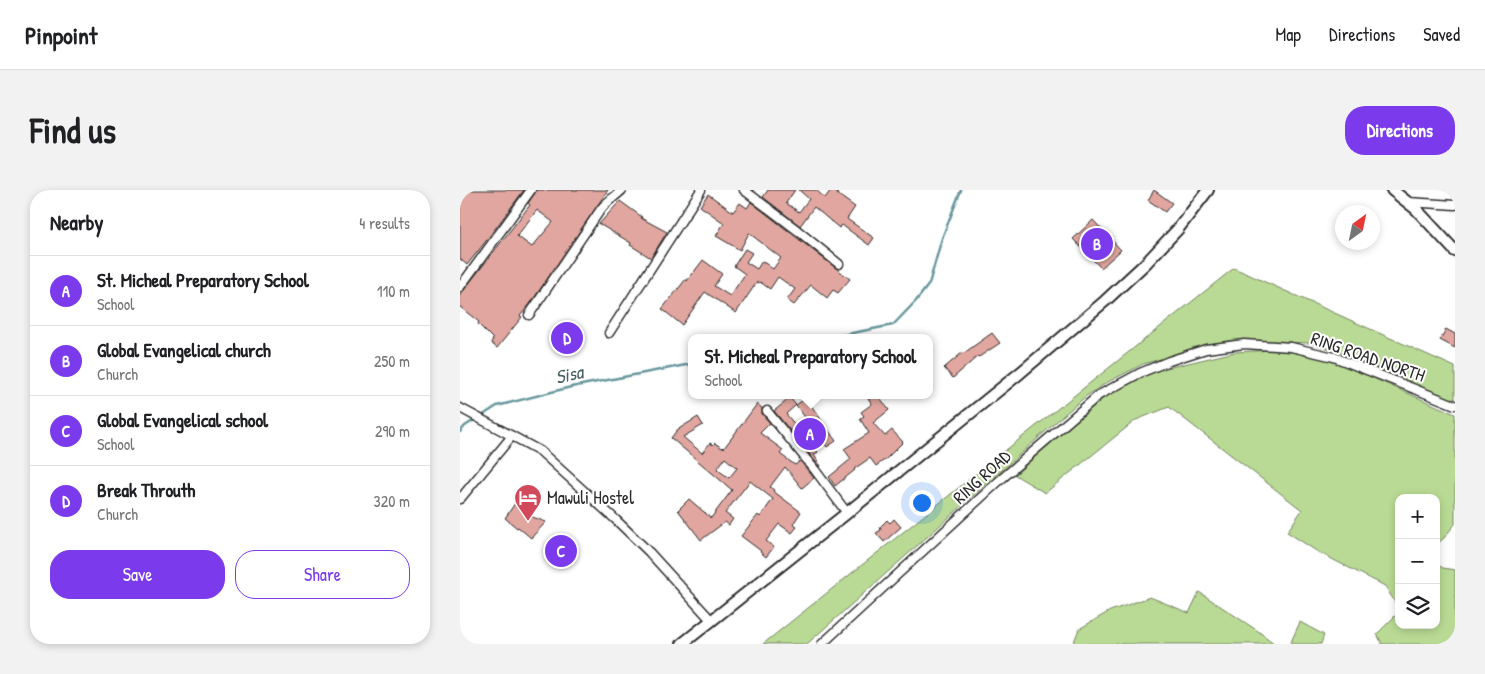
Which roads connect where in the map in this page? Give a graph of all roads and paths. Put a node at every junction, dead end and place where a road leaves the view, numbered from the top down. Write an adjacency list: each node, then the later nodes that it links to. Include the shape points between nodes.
1 (530, 190): 11 (street)
2 (622, 190): 12 (street, via 601,209)
3 (700, 190): 13 (street)
4 (744, 190): 10 (street)
5 (1208, 190): 20 (street, via 1178,229 1105,301)
6 (1392, 190): 7 (street)
7 (1408, 202): 8 (street); 9 (street)
8 (1455, 205)
9 (1455, 251)
10 (839, 264)
11 (460, 287)
12 (529, 315)
13 (609, 333)
14 (1099, 395): 15 (street, RING ROAD NORTH, via 1169,361 1206,349 1244,344 1291,347 1334,357); 23 (street, RING ROAD, via 999,481)
15 (1455, 405)
16 (462, 409): 18 (street)
17 (767, 411): 20 (street)
18 (512, 436): 19 (street); 21 (street, via 540,451 560,468 649,552)
19 (460, 499)
20 (847, 513): 21 (street)
21 (711, 620): 22 (street)
22 (682, 644)
23 (822, 644)

